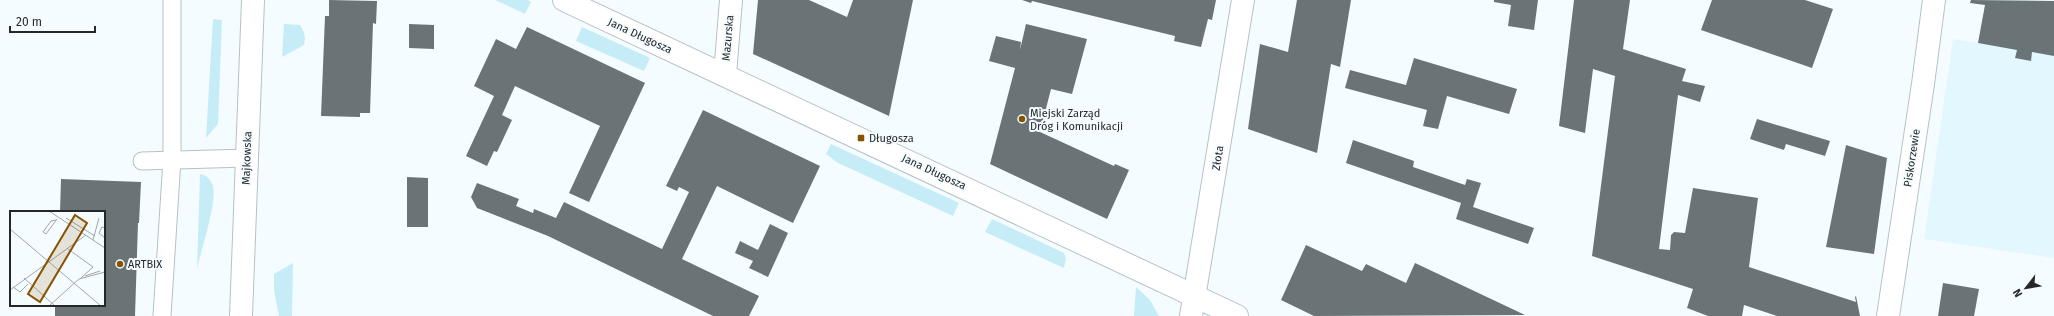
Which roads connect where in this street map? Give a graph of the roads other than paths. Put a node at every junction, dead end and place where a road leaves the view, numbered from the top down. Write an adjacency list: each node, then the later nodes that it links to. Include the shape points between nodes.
1 (172, 0): 9 (lane)
2 (253, 0): 8 (street, Majkowska)
3 (564, 0): 7 (street, Jana Długosza)
4 (731, 0): 7 (street, Mazurska)
5 (1243, 0): 11 (street, Złota)
6 (1934, 0): 15 (street, Piskorzewie, via 1924,84)
7 (725, 75): 11 (street, Jana Długosza)
8 (247, 158): 9 (lane); 13 (street, Majkowska)
9 (172, 159): 10 (lane); 12 (lane)
10 (142, 160)
11 (1193, 306): 14 (street, Jana Długosza)
12 (162, 316)
13 (241, 316)
14 (1238, 316)
15 (1888, 316)

